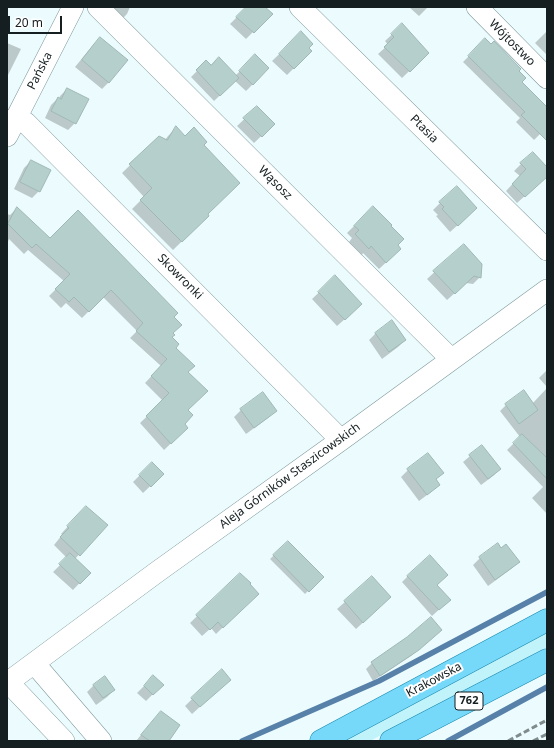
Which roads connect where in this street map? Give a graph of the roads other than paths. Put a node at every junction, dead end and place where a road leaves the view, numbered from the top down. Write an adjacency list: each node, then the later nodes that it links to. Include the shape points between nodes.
1 (73, 7): 6 (street, Pańska)
2 (98, 7): 10 (street, Wąsosz)
3 (300, 7): 8 (street, Ptasia)
4 (477, 7): 5 (street, Wójtostwo)
5 (547, 78)
6 (16, 117): 7 (street, Pańska); 11 (street, Skowronki, via 26,123)
7 (7, 136)
8 (547, 250)
9 (547, 290): 10 (street, Aleja Górników Staszicowskich)
10 (451, 359): 11 (street, Aleja Górników Staszicowskich)
11 (342, 440): 14 (street, Aleja Górników Staszicowskich)
12 (547, 620): 18 (main road, Krakowska)
13 (547, 660): 19 (main road, 762)
14 (34, 663): 15 (street, Aleja Górników Staszicowskich); 17 (street)
15 (8, 682): 16 (street, Aleja Górników Staszicowskich)
16 (64, 741)
17 (102, 741)
18 (321, 741)
19 (391, 741)

